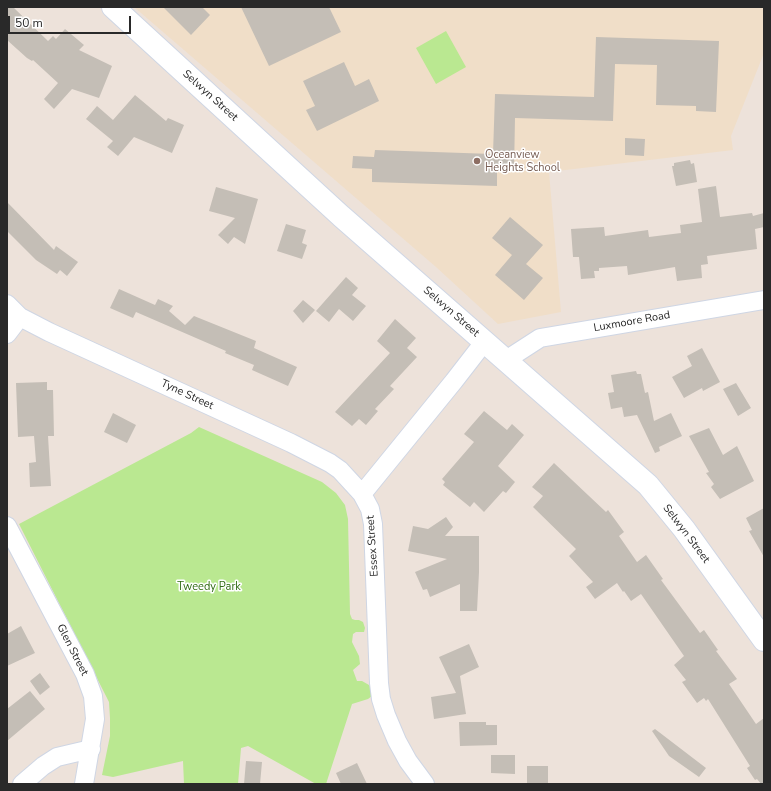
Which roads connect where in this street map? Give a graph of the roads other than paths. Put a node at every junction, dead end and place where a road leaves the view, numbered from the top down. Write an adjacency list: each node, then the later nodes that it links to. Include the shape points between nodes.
1 (112, 7): 6 (street, Selwyn Street, via 341,216)
2 (764, 300): 7 (street, Luxmoore Road, via 540,338)
3 (7, 304): 4 (street, Tyne Street)
4 (20, 317): 5 (street); 8 (street, Tyne Street, via 330,463)
5 (7, 334)
6 (485, 341): 7 (street, Selwyn Street); 8 (street)
7 (506, 360): 10 (street, Selwyn Street, via 648,485 684,529)
8 (362, 494): 14 (street, Essex Street, via 370,509 373,524 381,699 396,741)
9 (7, 526): 11 (street, Glen Street, via 85,674 93,696 95,719)
10 (764, 640)
11 (91, 749): 12 (street, via 57,757); 13 (street, Glen Street)
12 (22, 784)
13 (84, 784)
14 (425, 784)

